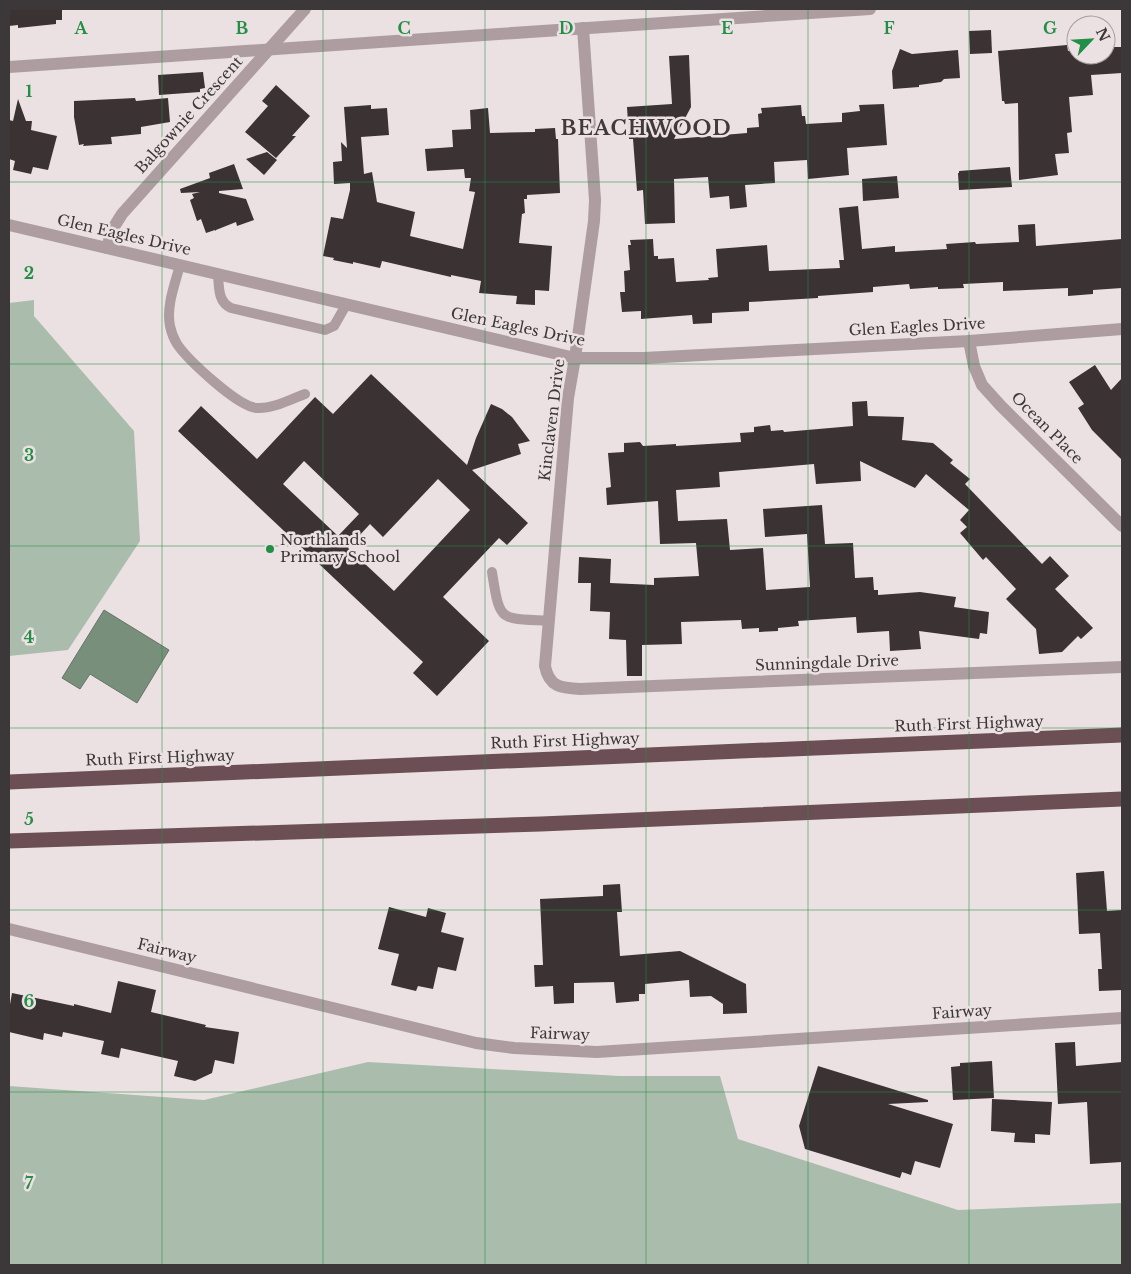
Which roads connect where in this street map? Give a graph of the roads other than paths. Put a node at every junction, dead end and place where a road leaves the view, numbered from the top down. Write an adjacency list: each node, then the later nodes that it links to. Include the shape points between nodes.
1 (305, 9): 4 (street, Balgownie Crescent)
2 (870, 9): 3 (street)
3 (584, 28): 4 (street); 13 (street, Kinclaven Drive, via 595,200)
4 (271, 49): 5 (street); 7 (street, Balgownie Crescent, via 122,214 112,230)
5 (9, 66)
6 (9, 225): 7 (street, Glen Eagles Drive)
7 (107, 248): 8 (street, Glen Eagles Drive)
8 (180, 265): 9 (street, Glen Eagles Drive); 14 (lane, via 170,304 170,325 177,343 194,363 248,406 266,408)
9 (218, 274): 10 (street, Glen Eagles Drive); 10 (lane, via 222,300 231,308 325,330 334,326)
10 (346, 305): 13 (street, Glen Eagles Drive)
11 (1122, 329): 12 (street, Glen Eagles Drive)
12 (969, 341): 13 (street, Glen Eagles Drive, via 644,358); 15 (street, Ocean Place, via 982,385)
13 (575, 358): 17 (street, Kinclaven Drive, via 568,398)
14 (305, 394)
15 (1122, 526)
16 (492, 572): 17 (lane, via 502,613 508,618)
17 (549, 621): 18 (street, Kinclaven Drive)
18 (545, 666): 19 (street, Sunningdale Drive, via 552,682 563,688 580,689)
19 (1122, 667)
20 (1122, 735): 21 (highway, Ruth First Highway)
21 (9, 782)
22 (1122, 800): 23 (highway, via 541,824)
23 (9, 841)
24 (9, 929): 25 (street, Fairway, via 476,1043 514,1048 597,1052)
25 (1122, 1018)

